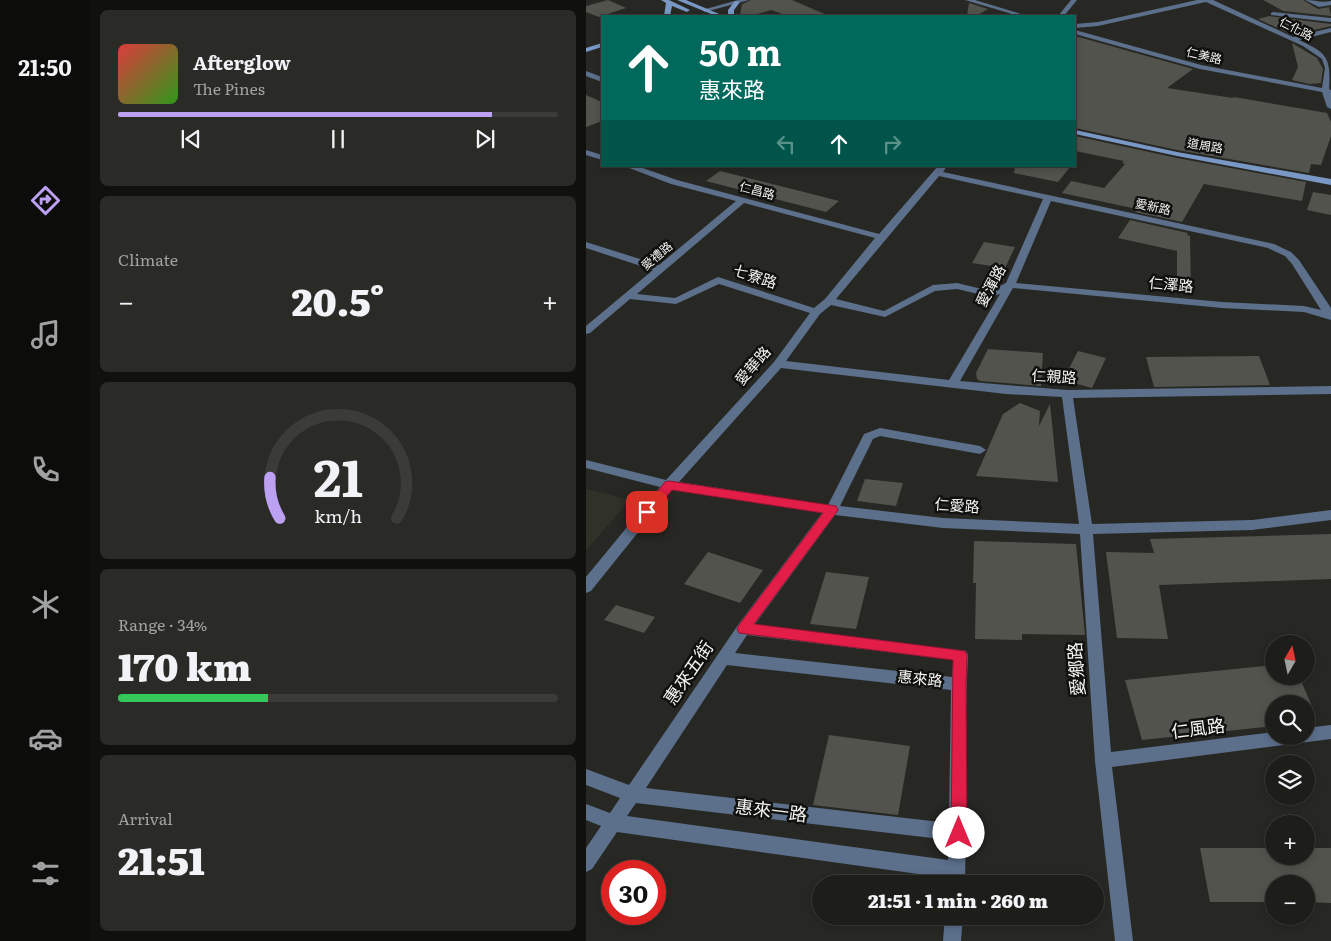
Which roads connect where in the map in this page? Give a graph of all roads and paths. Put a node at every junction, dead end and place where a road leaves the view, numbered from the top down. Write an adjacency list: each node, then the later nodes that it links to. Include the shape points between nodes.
1 (680, 0): 11 (main road)
2 (746, 0): 8 (street)
3 (968, 0): 16 (street, via 1003,6)
4 (1074, 0): 17 (street)
5 (1207, 0): 19 (street); 22 (street, 仁化路)
6 (1308, 0): 9 (street, via 1319,5)
7 (666, 1): 10 (main road); 13 (main road)
8 (737, 2): 11 (street); 15 (main road)
9 (1331, 2)
10 (696, 13): 11 (main road); 14 (main road)
11 (704, 13)
12 (1273, 14): 18 (street)
13 (667, 15)
14 (690, 15)
15 (730, 15)
16 (1024, 15)
17 (1062, 15)
18 (1331, 20)
19 (1076, 26)
20 (1331, 30): 22 (street)
21 (1076, 32): 27 (street, 仁美路, via 1200,67)
22 (1293, 39): 27 (street, 仁化路, via 1325,58 1329,68)
23 (601, 45): 24 (main road)
24 (586, 50)
25 (586, 73): 26 (street)
26 (601, 80)
27 (1328, 91): 28 (street, 仁化路)
28 (1331, 107)
29 (1076, 124): 35 (main road, 道周路)
30 (1076, 132): 36 (main road, 道周路)
31 (586, 152): 32 (street)
32 (601, 158)
33 (631, 167): 38 (street, 仁昌路)
34 (940, 170): 37 (street, 愛新路); 39 (street, 愛華路)
35 (1331, 173)
36 (1331, 182)
37 (1048, 198): 42 (street, 愛渾路); 46 (street, 愛新路, via 1271,246 1296,262)
38 (743, 200): 39 (street, 仁昌路); 41 (street, 愛禮路)
39 (881, 237): 44 (street, 愛華路)
40 (586, 245): 41 (street)
41 (660, 270): 43 (street, 愛禮路)
42 (1010, 285): 44 (street, via 991,294 956,286 933,288 885,314); 46 (street, 仁澤路, via 1304,310); 49 (street, 愛渾路)
43 (628, 296): 45 (street, 七寮路, via 676,301 718,280); 47 (street, 愛禮路)
44 (829, 301): 45 (street, 愛華路)
45 (816, 312): 48 (street, 愛華路)
46 (1330, 316)
47 (586, 331)
48 (778, 364): 49 (street, 仁親路); 54 (street, 愛華路)
49 (953, 383): 51 (street, 仁親路)
50 (1331, 390): 51 (street, 仁親路)
51 (1067, 394): 57 (street, 愛鄉路)
52 (980, 450): 55 (street, 惠來五街, via 880,432 872,434)
53 (586, 464): 54 (street, 仁愛路)
54 (669, 485): 55 (street, 仁愛路); 58 (street, 愛華路)
55 (832, 510): 57 (street, 仁愛路, via 943,522); 59 (street, 惠來五街)
56 (1331, 515): 57 (street, 仁愛路, via 1252,525)
57 (1086, 529): 65 (street, 愛鄉路)
58 (586, 587)
59 (743, 629): 60 (street, 惠來五街); 61 (street, 惠來路, via 961,655)
60 (724, 658): 61 (street, 惠來路); 67 (street, 惠來五街)
61 (959, 684): 70 (street)
62 (1331, 732): 63 (street)
63 (1315, 734)
64 (1265, 740): 65 (street, 仁風路)
65 (1103, 761): 76 (street, 愛鄉路)
66 (586, 777): 67 (street, 惠來一路)
67 (632, 794): 69 (street, 惠來五街); 70 (street, 惠來一路)
68 (586, 812): 69 (street, 惠來一路)
69 (614, 823): 71 (street, 惠來五街); 72 (street, 惠來一路)
70 (959, 833): 73 (street)
71 (586, 863)
72 (943, 875)
73 (956, 875)
74 (953, 925): 75 (street)
75 (952, 941)
76 (1124, 941)

